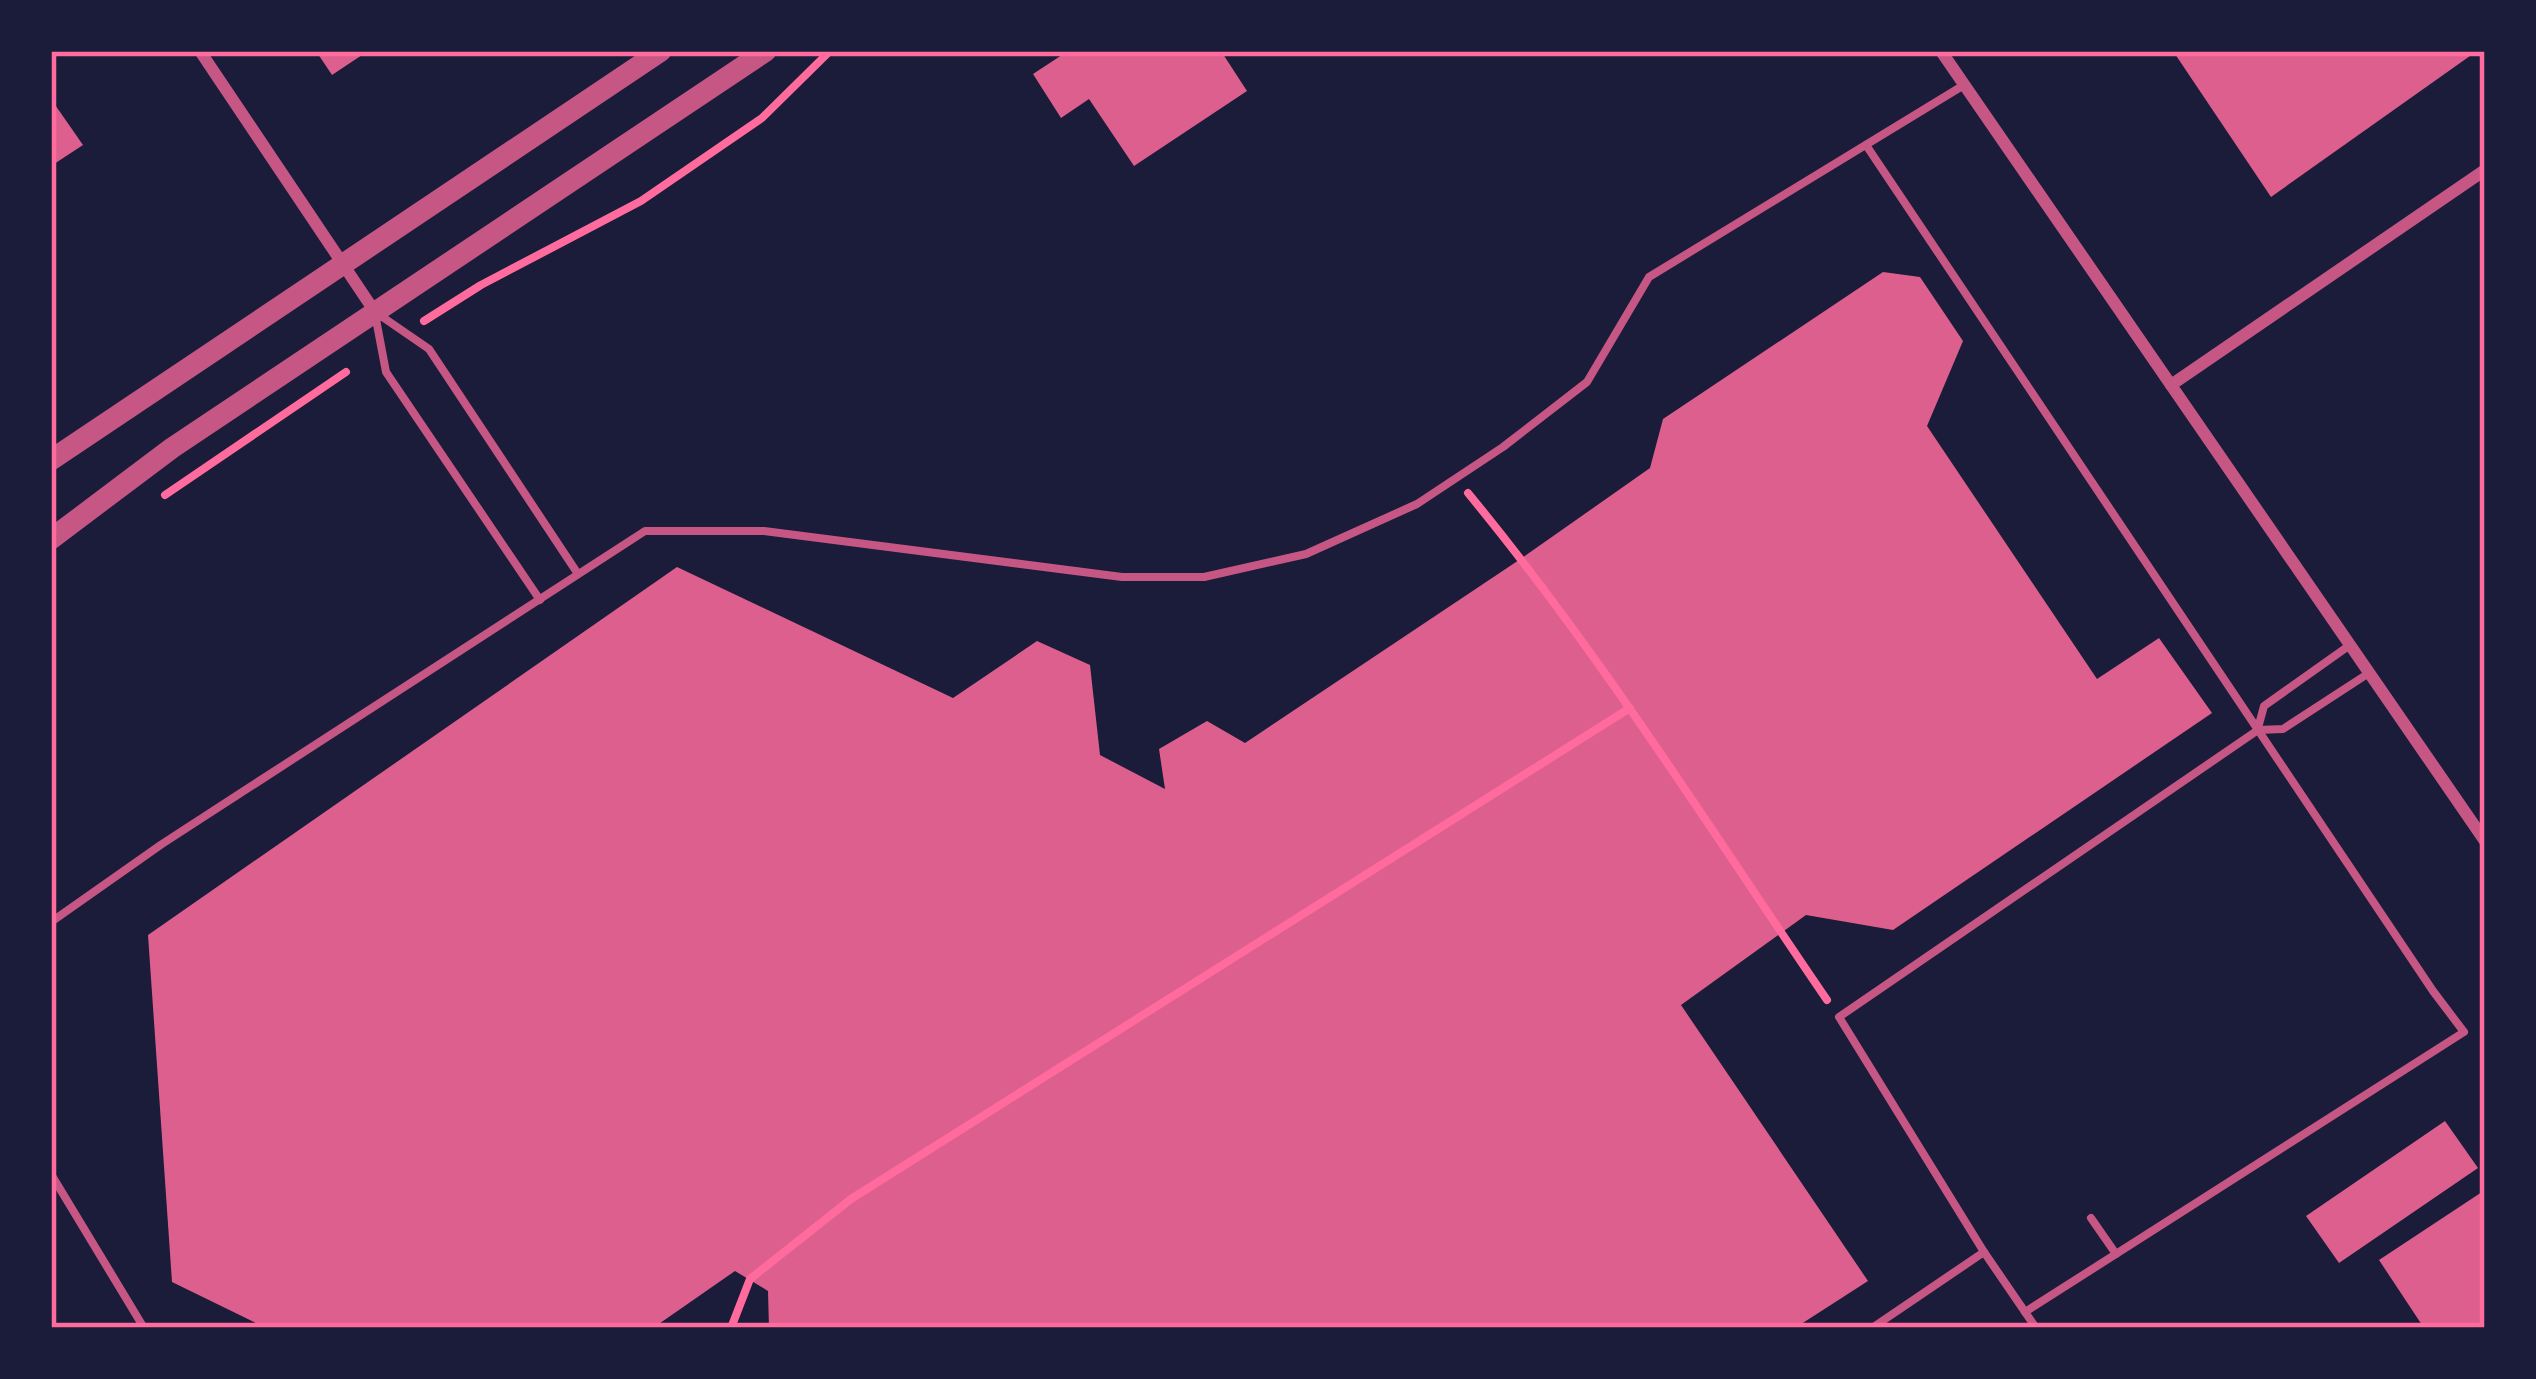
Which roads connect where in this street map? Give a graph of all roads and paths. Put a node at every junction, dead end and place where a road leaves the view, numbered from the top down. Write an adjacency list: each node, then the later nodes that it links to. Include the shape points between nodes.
1 (200, 51): 9 (street)
2 (662, 51): 9 (street)
3 (766, 51): 11 (street)
4 (830, 51): 10 (path, via 762,118 641,201)
5 (1941, 51): 6 (street)
6 (1964, 85): 7 (lane); 13 (street)
7 (1866, 145): 15 (lane, via 1649,278 1587,382); 23 (lane)
8 (2485, 170): 13 (street)
9 (342, 263): 11 (street); 14 (street)
10 (457, 301)
11 (375, 312): 17 (street); 18 (lane, via 429,350); 19 (lane, via 386,372)
12 (337, 380): 16 (path)
13 (2171, 386): 20 (street)
14 (51, 460)
15 (1456, 478): 18 (lane, via 1306,554 1204,577 1122,577 764,531 645,531); 22 (path)
16 (161, 498)
17 (51, 539)
18 (578, 574): 19 (lane)
19 (540, 600): 25 (lane)
20 (2350, 645): 21 (street); 23 (lane, via 2264,706)
21 (2369, 673): 23 (lane, via 2283,729); 24 (street)
22 (1630, 708): 26 (path); 33 (path, via 851,1199 750,1279)
23 (2258, 730): 26 (lane); 30 (lane, via 2464,1032)
24 (2485, 841)
25 (51, 922)
26 (1839, 1017): 29 (lane)
27 (51, 1174): 32 (lane)
28 (2091, 1218): 30 (lane)
29 (1984, 1252): 31 (lane); 34 (lane)
30 (2116, 1254): 31 (lane)
31 (2025, 1312): 35 (lane)
32 (144, 1328)
33 (731, 1328)
34 (1872, 1328)
35 (2036, 1328)

